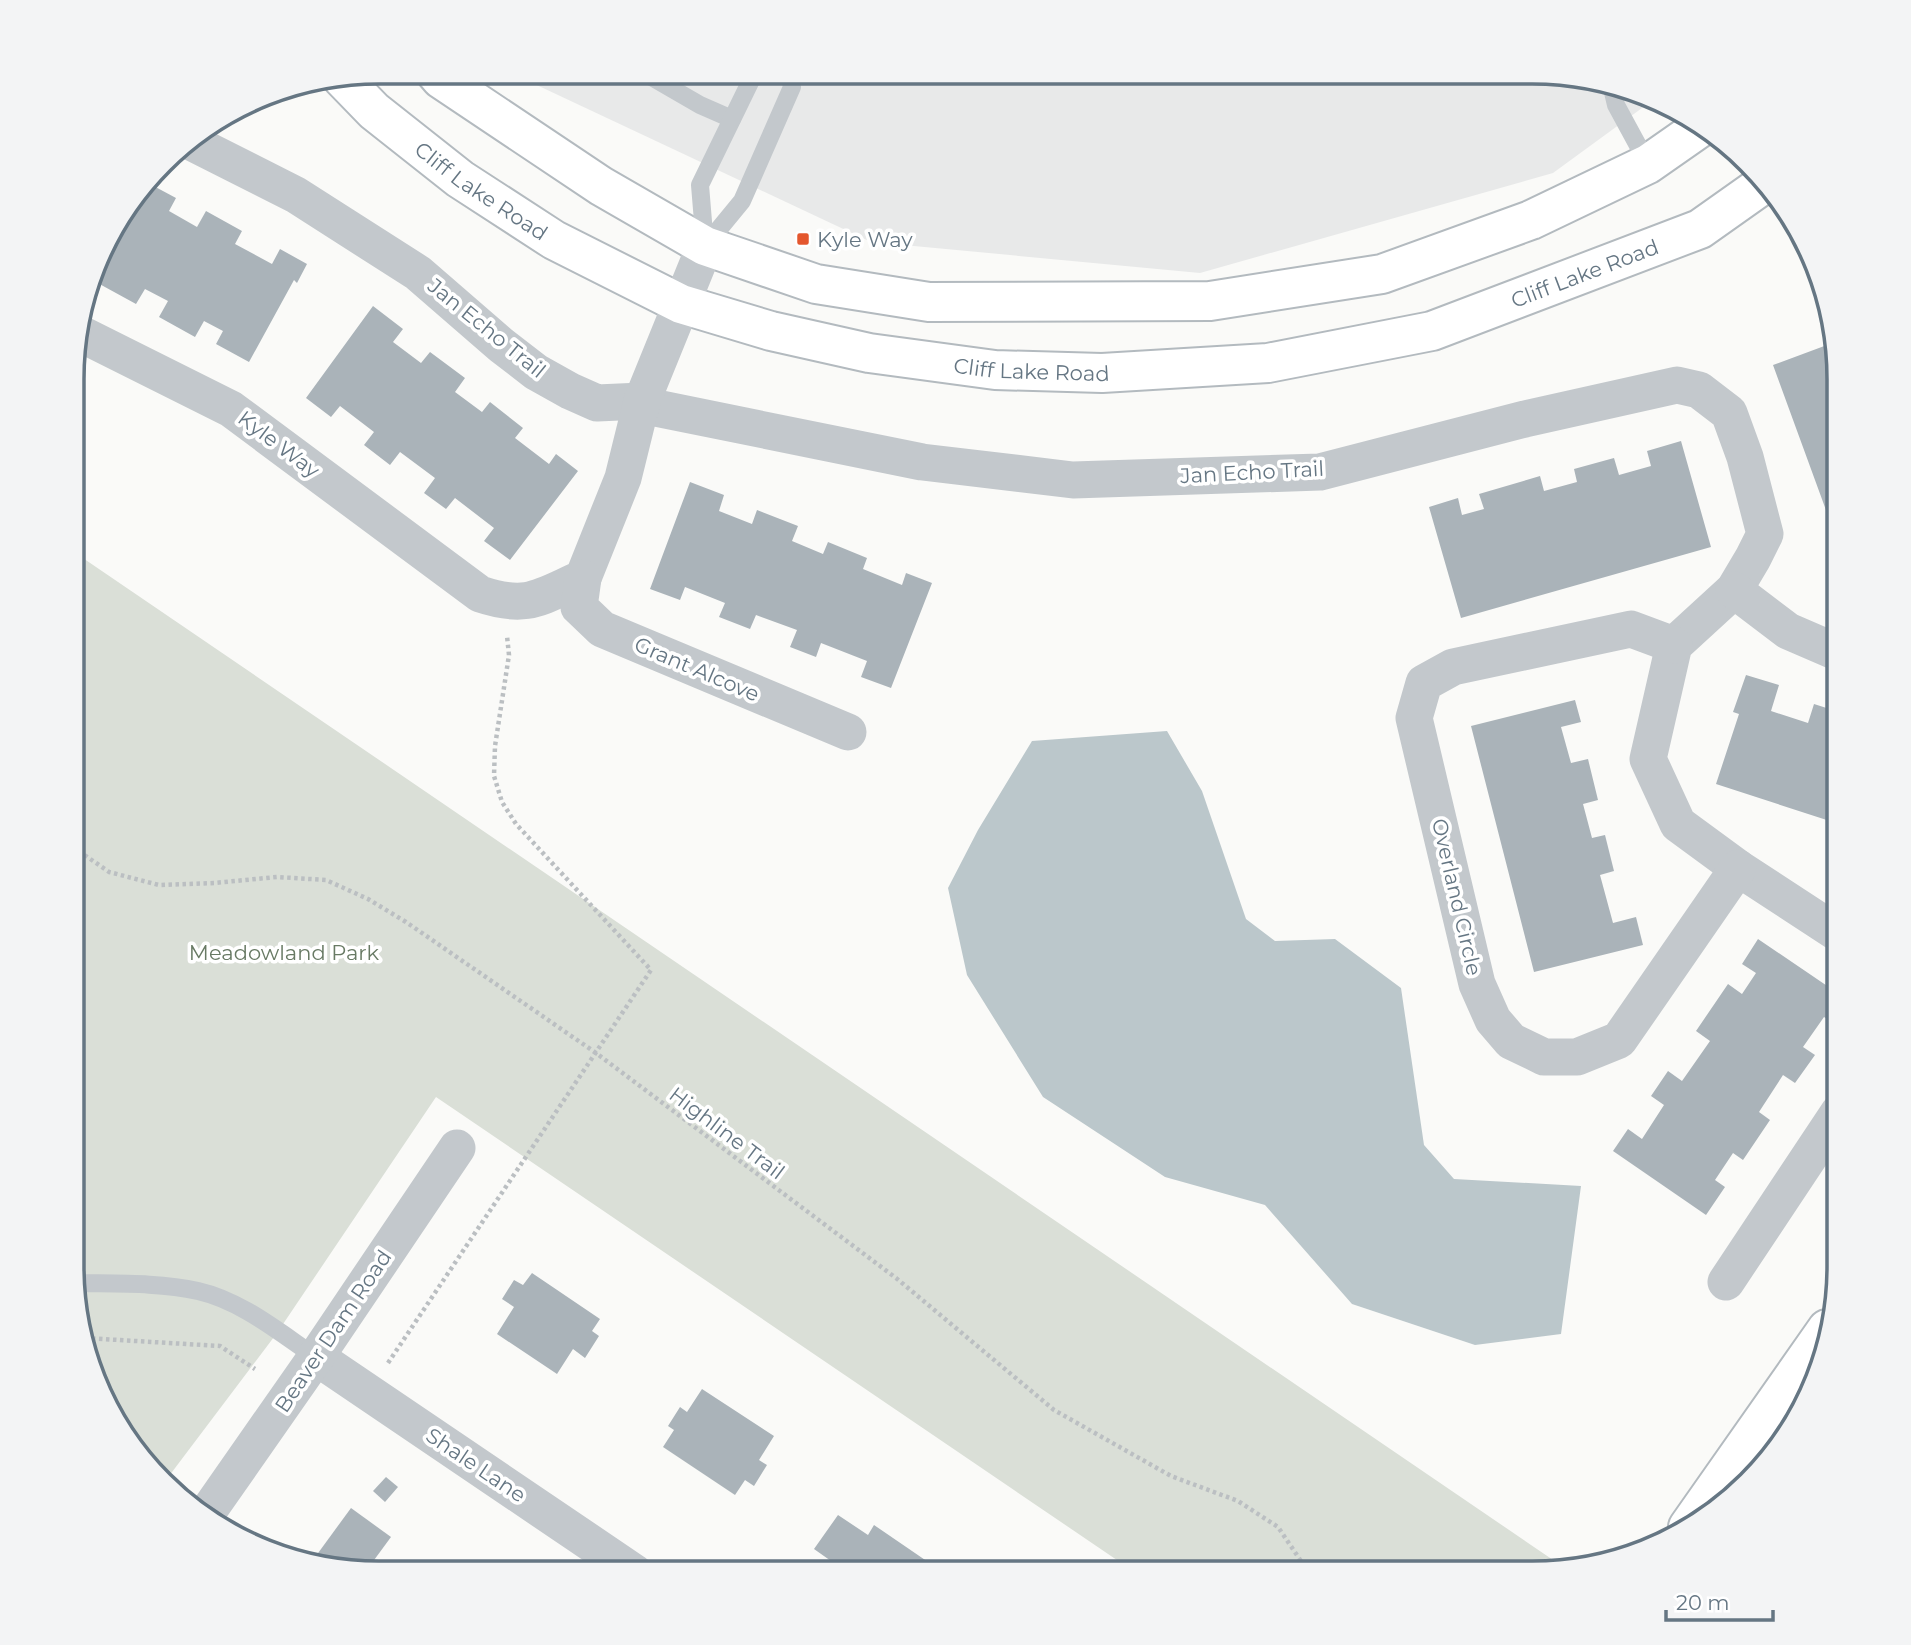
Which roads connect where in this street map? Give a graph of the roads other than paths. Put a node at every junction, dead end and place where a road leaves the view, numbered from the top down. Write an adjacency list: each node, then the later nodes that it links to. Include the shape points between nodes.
1 (448, 84): 12 (street, via 601,186)
2 (664, 84): 7 (lane)
3 (749, 84): 7 (lane)
4 (791, 84): 12 (lane, via 743,201)
5 (350, 86): 13 (street, Cliff Lake Road, via 373,111 460,179 554,240)
6 (1614, 96): 10 (lane)
7 (732, 119): 12 (lane, via 700,185)
8 (1693, 132): 10 (street)
9 (199, 146): 15 (street, Jan Echo Trail, via 296,195 418,272 536,372 597,403)
10 (1648, 164): 12 (street, via 1531,220 1382,274 1210,301 929,302 816,284)
11 (1757, 189): 13 (street, Cliff Lake Road, via 1700,229 1433,331 1268,363 1102,373 995,370 869,353)
12 (705, 246): 13 (street)
13 (681, 304): 15 (street)
14 (88, 337): 16 (street, Kyle Way, via 231,409 480,594 505,602 531,601)
15 (642, 401): 16 (street, via 623,478); 17 (street, Jan Echo Trail, via 651,407 922,462 1073,480 1320,472 1677,385 1699,390 1729,413 1748,467 1765,534)
16 (583, 578): 20 (street, Grant Alcove, via 579,607 602,629)
17 (1734, 590): 18 (street, Jan Echo Trail); 19 (street, via 1788,631)
18 (1674, 645): 21 (street, via 1648,759 1678,824); 21 (street, Overland Circle, via 1632,628 1453,667 1424,683 1414,718 1477,984 1493,1020 1511,1041 1544,1058 1577,1057 1619,1040)
19 (1827, 648)
20 (848, 732)
21 (1738, 868): 22 (street)
22 (1827, 926)
23 (1827, 1130): 25 (street)
24 (457, 1148): 28 (street, Beaver Dam Road)
25 (1726, 1282)
26 (85, 1283): 28 (lane, via 199,1291 245,1309)
27 (1817, 1342): 29 (street)
28 (316, 1357): 30 (street, Beaver Dam Road); 31 (street, Shale Lane)
29 (1702, 1506)
30 (211, 1508)
31 (617, 1561)

